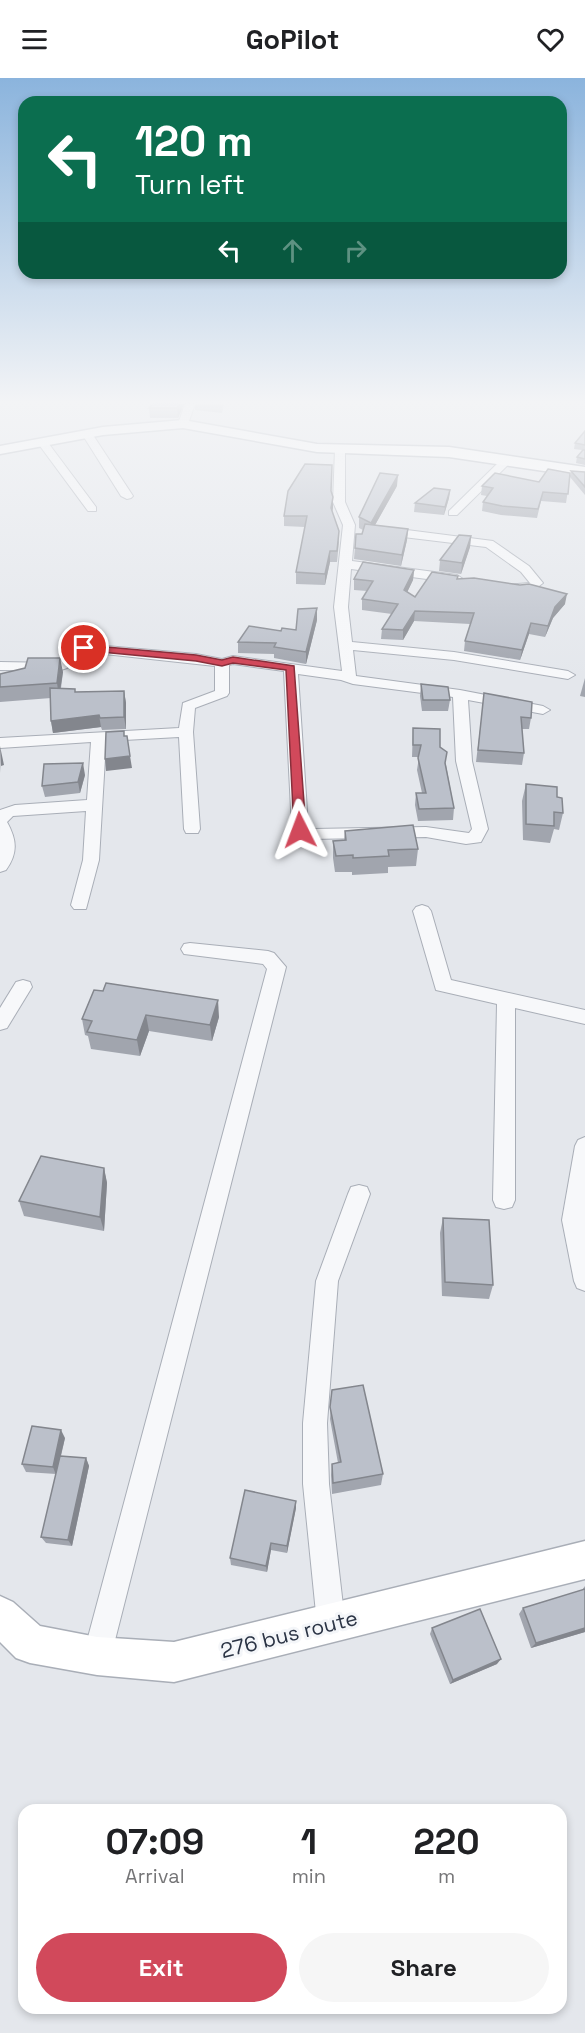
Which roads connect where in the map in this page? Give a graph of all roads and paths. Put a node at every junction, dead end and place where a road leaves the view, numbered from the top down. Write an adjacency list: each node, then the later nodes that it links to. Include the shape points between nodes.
1 (83, 495): 4 (street)
2 (339, 495): 7 (street, via 349,525)
3 (471, 495): 5 (street)
4 (93, 509)
5 (453, 513)
6 (399, 533): 9 (street, via 489,544 525,569 537,583 519,590)
7 (344, 564): 8 (street); 10 (street, via 341,607)
8 (472, 582)
9 (495, 586)
10 (346, 645): 14 (street, via 454,656); 15 (street, via 349,674)
11 (222, 663): 12 (street, via 84,648 58,667); 13 (street, via 233,660); 18 (street, via 222,693 188,706)
12 (0, 666)
13 (291, 668): 15 (street); 16 (street, via 300,830 310,834 426,832 466,840 475,838 480,830 464,761)
14 (568, 675)
15 (345, 676): 16 (street)
16 (460, 694): 17 (street)
17 (543, 710)
18 (186, 732): 19 (street); 24 (street)
19 (99, 738): 20 (street); 21 (street)
20 (0, 743)
21 (94, 805): 22 (street, via 15,810); 26 (street, via 91,860)
22 (0, 819)
23 (0, 824): 25 (street, via 9,849 8,858)
24 (192, 829)
25 (0, 866)
26 (80, 905)
27 (422, 911): 30 (street, via 444,985)
28 (190, 949): 40 (street, via 268,958 277,967)
29 (23, 987): 32 (street)
30 (506, 999): 31 (street); 35 (street)
31 (585, 1017)
32 (0, 1023)
33 (585, 1146): 36 (street, via 573,1220)
34 (359, 1194): 39 (street, via 327,1281 315,1423 315,1484)
35 (504, 1200)
36 (585, 1281)
37 (585, 1560): 39 (street, 276 bus route)
38 (0, 1615): 40 (street, 276 bus route, via 30,1644)
39 (331, 1623): 40 (street, 276 bus route, via 174,1662)
40 (97, 1656)

